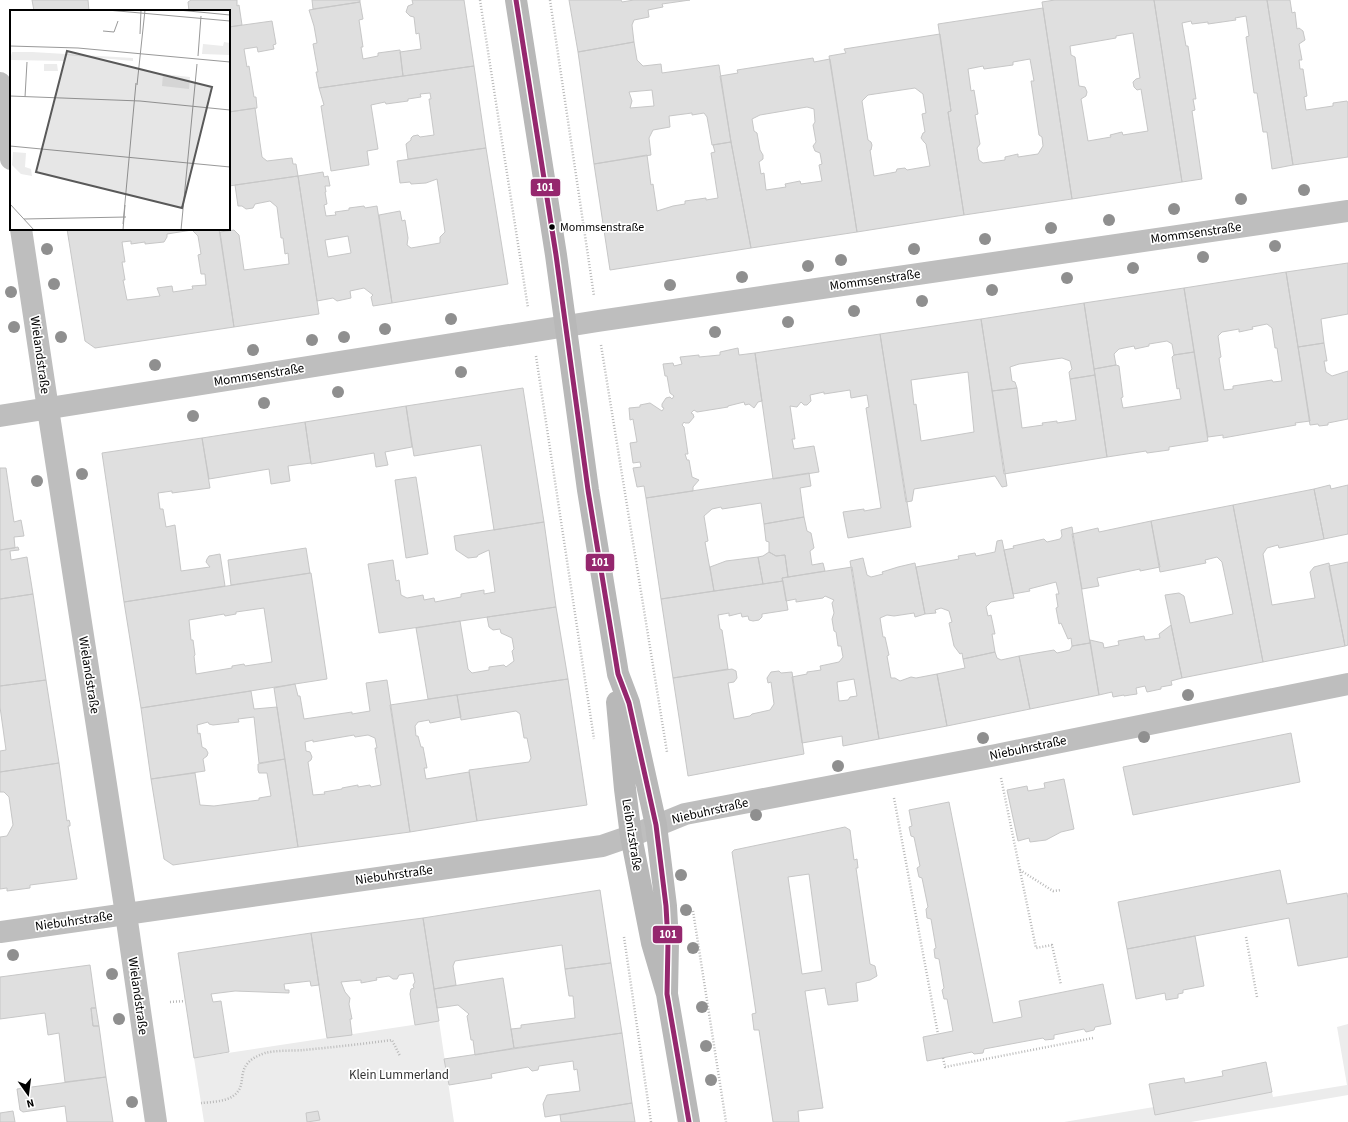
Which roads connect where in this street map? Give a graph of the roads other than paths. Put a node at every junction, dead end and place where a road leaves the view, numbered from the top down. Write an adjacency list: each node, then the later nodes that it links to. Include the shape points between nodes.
1 (516, 0): 6 (street, Leibnizstraße)
2 (0, 83): 3 (street)
3 (10, 152)
4 (1348, 211): 6 (street, Mommsenstraße)
5 (21, 230): 7 (street, Wielandstraße)
6 (566, 326): 7 (street, Mommsenstraße); 9 (street, Leibnizstraße, via 588,490)
7 (48, 409): 8 (street, Mommsenstraße); 13 (street, Wielandstraße)
8 (0, 416)
9 (618, 674): 11 (street, Leibnizstraße, via 629,703); 12 (street, Leibnizstraße, via 617,706)
10 (1348, 684): 11 (street, Niebuhrstraße, via 685,814)
11 (656, 826): 12 (street, Niebuhrstraße); 15 (street, Leibnizstraße, via 666,906)
12 (631, 836): 13 (street, Niebuhrstraße, via 602,846); 15 (street, Leibnizstraße, via 652,943)
13 (126, 914): 14 (street, Niebuhrstraße); 16 (street, Wielandstraße)
14 (0, 932)
15 (668, 994): 17 (street, Leibnizstraße)
16 (156, 1122)
17 (689, 1122)

